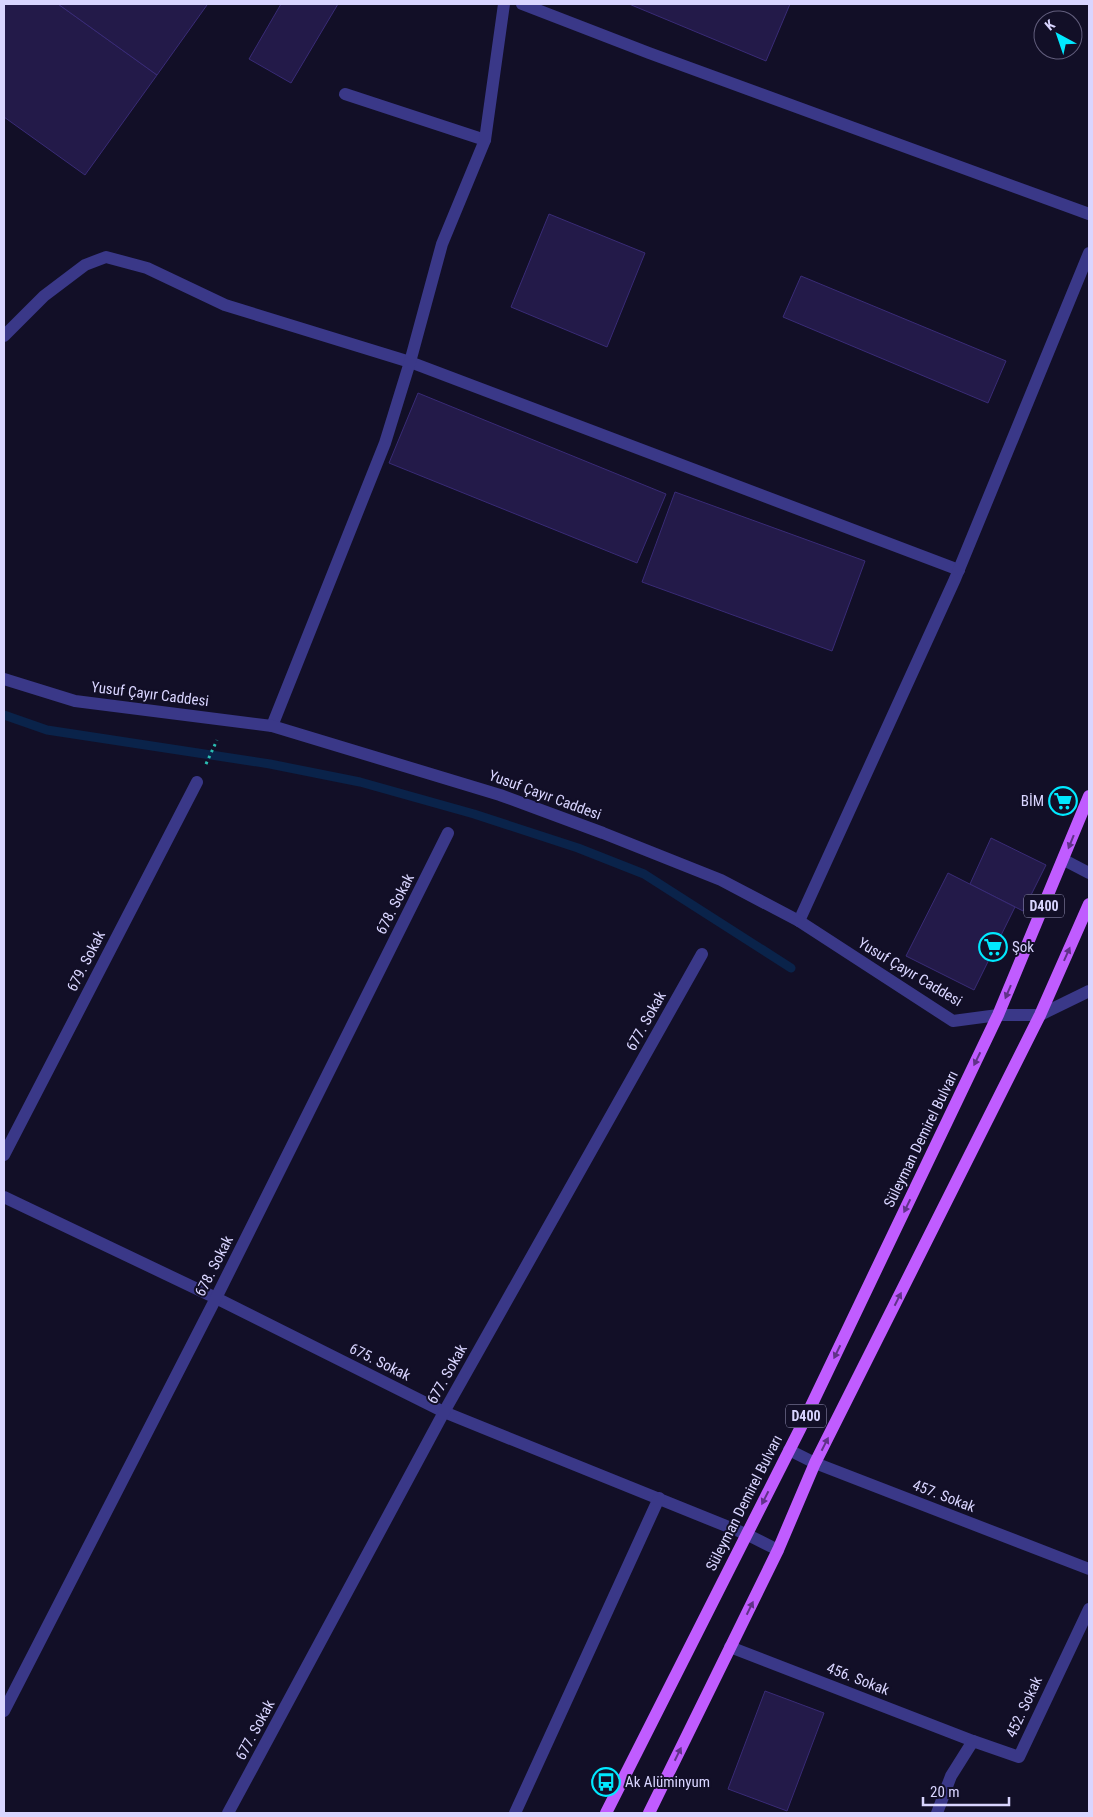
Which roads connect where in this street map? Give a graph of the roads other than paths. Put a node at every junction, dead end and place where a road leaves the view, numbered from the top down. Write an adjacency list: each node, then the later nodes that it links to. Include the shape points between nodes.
1 (504, 4): 4 (street)
2 (522, 4): 5 (street)
3 (345, 94): 4 (street)
4 (485, 140): 8 (street, via 442,244)
5 (1089, 214)
6 (1089, 253): 9 (street)
7 (4, 336): 8 (street, via 44,296 84,265 106,257 147,268 225,305)
8 (410, 362): 9 (street); 11 (street, via 385,444)
9 (959, 570): 18 (street)
10 (4, 679): 11 (street, Yusuf Çayır Caddesi, via 75,701)
11 (272, 726): 18 (street, Yusuf Çayır Caddesi, via 500,795 603,833 722,880)
12 (197, 782): 23 (street, 679. Sokak)
13 (1089, 796): 15 (main road, D400, one-way to 15)
14 (448, 833): 25 (street, 678. Sokak)
15 (1064, 860): 16 (street); 21 (main road, D400, one-way to 21)
16 (1089, 872)
17 (1089, 904): 22 (main road, D400, one-way to 17)
18 (799, 921): 21 (street, Yusuf Çayır Caddesi, via 953,1021)
19 (702, 954): 26 (street, 677. Sokak)
20 (1089, 991): 22 (street)
21 (998, 1015): 22 (street, Yusuf Çayır Caddesi); 27 (main road, Süleyman Demirel Bulvarı / D400, one-way to 27)
22 (1040, 1015): 28 (main road, D400, one-way to 22)
23 (4, 1155)
24 (4, 1197): 25 (street, 675. Sokak)
25 (216, 1298): 26 (street, 675. Sokak); 35 (street, 678. Sokak)
26 (444, 1412): 29 (street, 675. Sokak); 37 (street, 677. Sokak)
27 (789, 1450): 28 (street, 457. Sokak); 30 (main road, Süleyman Demirel Bulvarı / D400, one-way to 30)
28 (815, 1463): 31 (main road, D400); 32 (street, 457. Sokak)
29 (659, 1498): 30 (street, 675. Sokak); 38 (street)
30 (746, 1534): 31 (street, 675. Sokak); 39 (main road, Süleyman Demirel Bulvarı / D400)
31 (778, 1550): 34 (main road, D400, one-way to 31)
32 (1089, 1569)
33 (1089, 1609): 36 (street, 452. Sokak, via 1019,1757)
34 (730, 1647): 36 (street, 456. Sokak); 40 (main road, D400, one-way to 34)
35 (4, 1711)
36 (973, 1741): 41 (street, via 951,1776)
37 (228, 1813)
38 (515, 1813)
39 (606, 1813)
40 (649, 1813)
41 (937, 1813)

